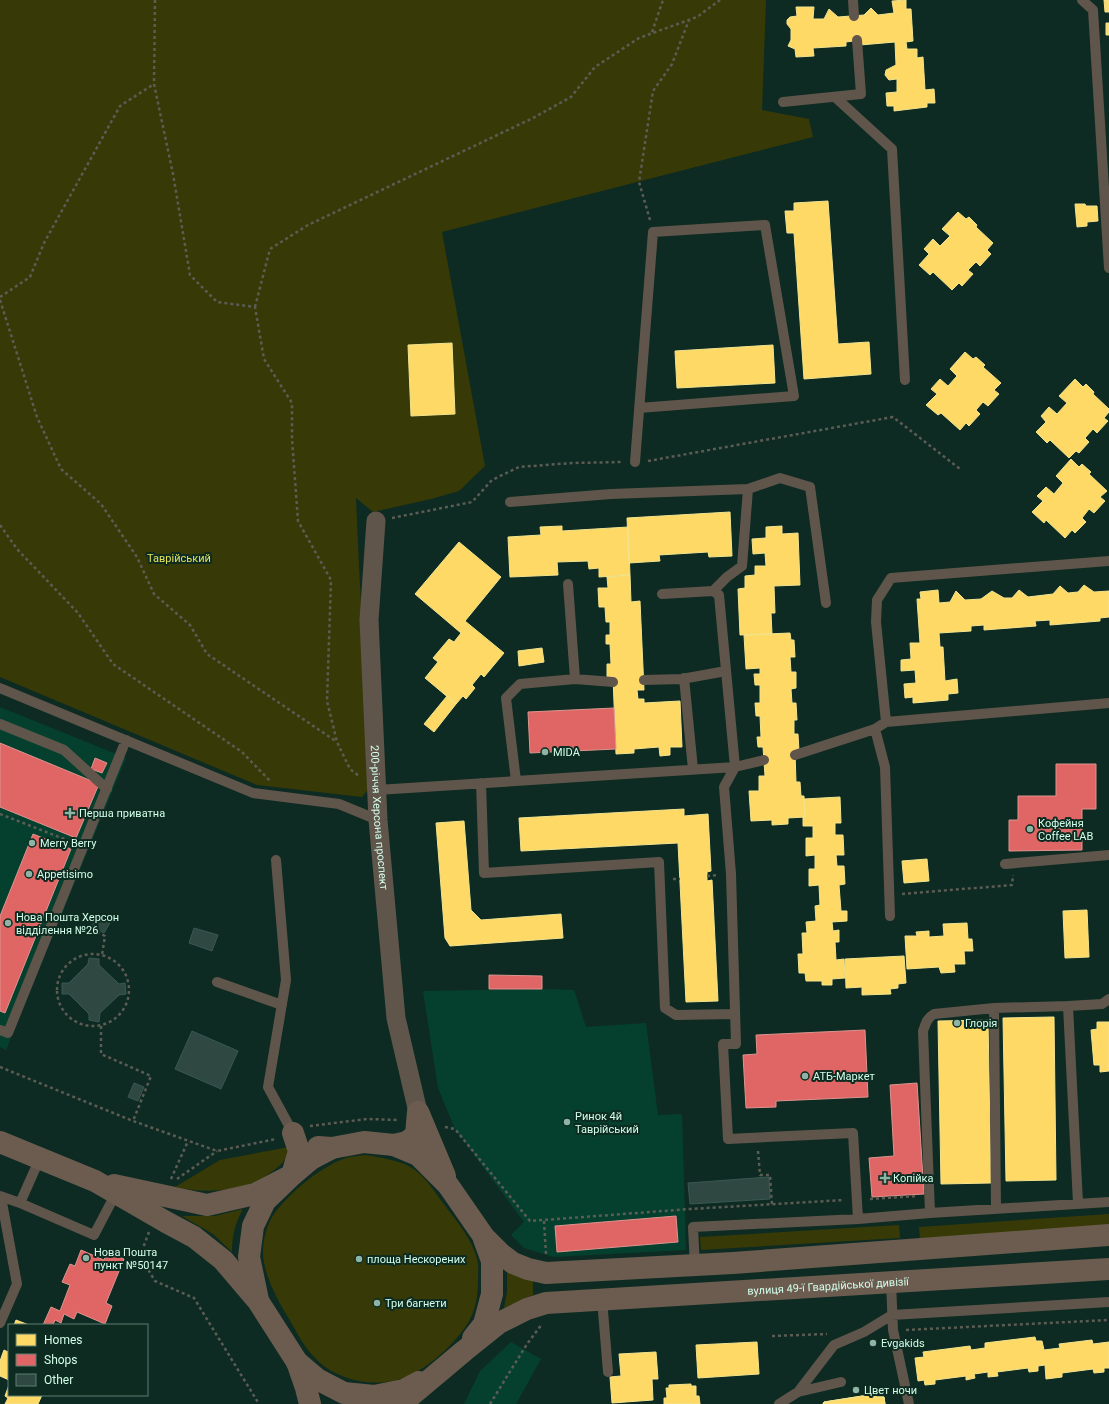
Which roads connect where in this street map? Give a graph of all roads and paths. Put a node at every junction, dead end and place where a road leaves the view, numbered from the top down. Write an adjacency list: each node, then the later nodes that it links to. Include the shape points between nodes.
1 (155, 0): 10 (path)
2 (663, 0): 8 (path)
3 (720, 0): 7 (path)
4 (853, 0): 6 (lane)
5 (1082, 0): 14 (lane, via 1093,10)
6 (854, 16)
7 (689, 20): 8 (path); 13 (path, via 672,64 653,90 639,182)
8 (652, 33): 17 (path, via 639,38 595,66 571,97 533,118 308,225 270,249)
9 (857, 40): 11 (lane, via 861,94)
10 (154, 84): 16 (path, via 120,106 44,243 30,277); 17 (path, via 173,174 190,275 218,302)
11 (836, 97): 12 (lane); 18 (lane, via 892,149)
12 (783, 102)
13 (653, 232): 19 (lane); 19 (lane, via 766,225 794,396)
14 (1108, 239): 15 (lane)
15 (1109, 268)
16 (0, 299): 42 (path, via 37,417 61,469 101,504 137,557 154,594 190,625 207,654)
17 (255, 307): 42 (path, via 264,359 292,403 298,521 332,580 327,701)
18 (905, 380)
19 (639, 408): 20 (lane)
20 (635, 462): 21 (path, via 893,417); 24 (path, via 519,467 492,480 472,502)
21 (960, 469)
22 (748, 489): 23 (lane, via 611,494); 28 (lane, via 742,566); 30 (lane, via 780,478 810,487)
23 (510, 502)
24 (376, 521): 50 (street, 200-річчя Херсона проспект, via 369,620)
25 (0, 524): 51 (path, via 17,549 78,614 113,664 242,752)
26 (1109, 561): 38 (lane, via 891,578 877,600 876,615)
27 (568, 584): 33 (lane)
28 (713, 591): 29 (lane); 31 (lane, via 719,595)
29 (662, 594)
30 (826, 603)
31 (726, 671): 32 (lane); 45 (lane)
32 (684, 678): 34 (lane); 46 (lane)
33 (575, 679): 35 (lane); 47 (lane, via 520,684 506,698)
34 (644, 680)
35 (613, 682)
36 (0, 688): 41 (lane)
37 (1109, 703): 38 (lane)
38 (886, 722): 40 (lane)
39 (0, 724): 49 (lane, via 64,750)
40 (875, 729): 43 (lane); 58 (lane, via 885,767)
41 (126, 740): 49 (lane); 51 (lane, via 253,793)
42 (337, 742): 50 (path, via 350,769)
43 (795, 755)
44 (764, 760): 45 (lane)
45 (735, 766): 46 (lane); 67 (lane, via 724,787 731,874)
46 (692, 769): 47 (lane)
47 (516, 781): 48 (lane)
48 (481, 783): 50 (lane); 67 (lane, via 484,873 659,862 665,1008 676,1015)
49 (107, 789): 54 (lane)
50 (377, 790): 53 (street, 200-річчя Херсона проспект)
51 (285, 797): 53 (lane, via 339,804)
52 (0, 814): 54 (path)
53 (378, 820): 71 (street, 200-річчя Херсона проспект, via 396,1018)
54 (83, 848): 69 (lane, via 8,1034)
55 (1109, 855): 57 (lane)
56 (276, 860): 64 (lane, via 286,980)
57 (1010, 863): 58 (path, via 1012,885)
58 (889, 895): 59 (lane)
59 (890, 916)
60 (97, 932): 61 (path, via 105,936)
61 (102, 955): 68 (path, via 117,962 124,970 129,981 130,993 121,1014); 68 (path, via 84,954 72,960 58,980 57,992 66,1015 89,1026)
62 (217, 982): 64 (lane)
63 (1109, 999): 65 (lane, via 1102,1004)
64 (282, 1005): 73 (lane, via 268,1087)
65 (1068, 1006): 66 (lane); 90 (lane)
66 (994, 1008): 85 (lane, via 934,1014 929,1018 923,1031); 93 (lane)
67 (734, 1014): 95 (lane, via 736,1044 722,1044 728,1140 854,1132)
68 (101, 1026): 70 (path, via 101,1054 151,1076 133,1121)
69 (0, 1030)
70 (0, 1067)
71 (418, 1112): 76 (street, via 416,1135 407,1142); 83 (street)
72 (455, 1129): 96 (path, via 530,1221)
73 (293, 1133): 77 (street, via 306,1146); 81 (street, via 299,1151)
74 (188, 1141): 78 (path, via 168,1185)
75 (0, 1142): 80 (street)
76 (394, 1145): 77 (street, via 364,1142); 83 (street, via 418,1155)
77 (332, 1148): 81 (street, via 312,1159)
78 (217, 1151)
79 (758, 1151): 92 (path, via 760,1175 770,1174)
80 (40, 1158): 82 (street); 91 (lane)
81 (292, 1175): 82 (street, via 255,1194 207,1205); 107 (street, via 265,1201 253,1226 249,1258)
82 (95, 1181): 84 (street)
83 (448, 1185): 99 (street)
84 (116, 1193): 91 (lane, via 94,1235); 107 (street, via 194,1237 223,1260)
85 (929, 1196): 87 (path); 94 (lane)
86 (0, 1197): 91 (lane); 112 (lane, via 17,1284)
87 (870, 1199)
88 (844, 1200): 92 (path)
89 (1109, 1202): 90 (lane)
90 (1078, 1203): 93 (lane)
91 (20, 1204)
92 (772, 1205): 96 (path)
93 (996, 1209): 94 (lane)
94 (930, 1213): 95 (lane)
95 (858, 1219): 103 (lane, via 693,1227)
96 (544, 1221): 101 (path)
97 (150, 1230): 122 (path, via 140,1256 155,1282 194,1298)
98 (1109, 1235): 100 (street)
99 (484, 1237): 101 (street, via 513,1263 528,1268); 116 (street, via 492,1261 492,1294 484,1324)
100 (1060, 1238): 102 (street); 105 (street, via 1029,1259 913,1266)
101 (546, 1264): 103 (street)
102 (733, 1264): 103 (street); 105 (street, via 749,1276 874,1269)
103 (695, 1266)
104 (1109, 1269): 105 (street, вулиця 49-ї Гвардійської дивізії)
105 (891, 1282): 106 (street, вулиця 49-ї Гвардійської дивізії); 110 (lane)
106 (602, 1299): 109 (street, вулиця 49-ї Гвардійської дивізії); 118 (lane)
107 (258, 1301): 117 (street)
108 (1109, 1302): 110 (lane)
109 (546, 1311): 116 (street, вулиця 49-ї Гвардійської дивізії, via 527,1309 499,1323); 125 (path)
110 (892, 1315): 113 (lane); 121 (lane, via 834,1346)
111 (1109, 1320): 113 (path)
112 (0, 1323)
113 (893, 1330): 127 (lane)
114 (833, 1333): 115 (path)
115 (772, 1336)
116 (464, 1351): 119 (street)
117 (297, 1362): 119 (street, via 316,1379 344,1393 374,1396 404,1390); 123 (street)
118 (608, 1372)
119 (435, 1375): 124 (street)
120 (841, 1382): 121 (lane)
121 (798, 1392): 126 (lane)
122 (259, 1404)
123 (310, 1404)
124 (401, 1404)
125 (490, 1404)
126 (779, 1404)
127 (909, 1404)

